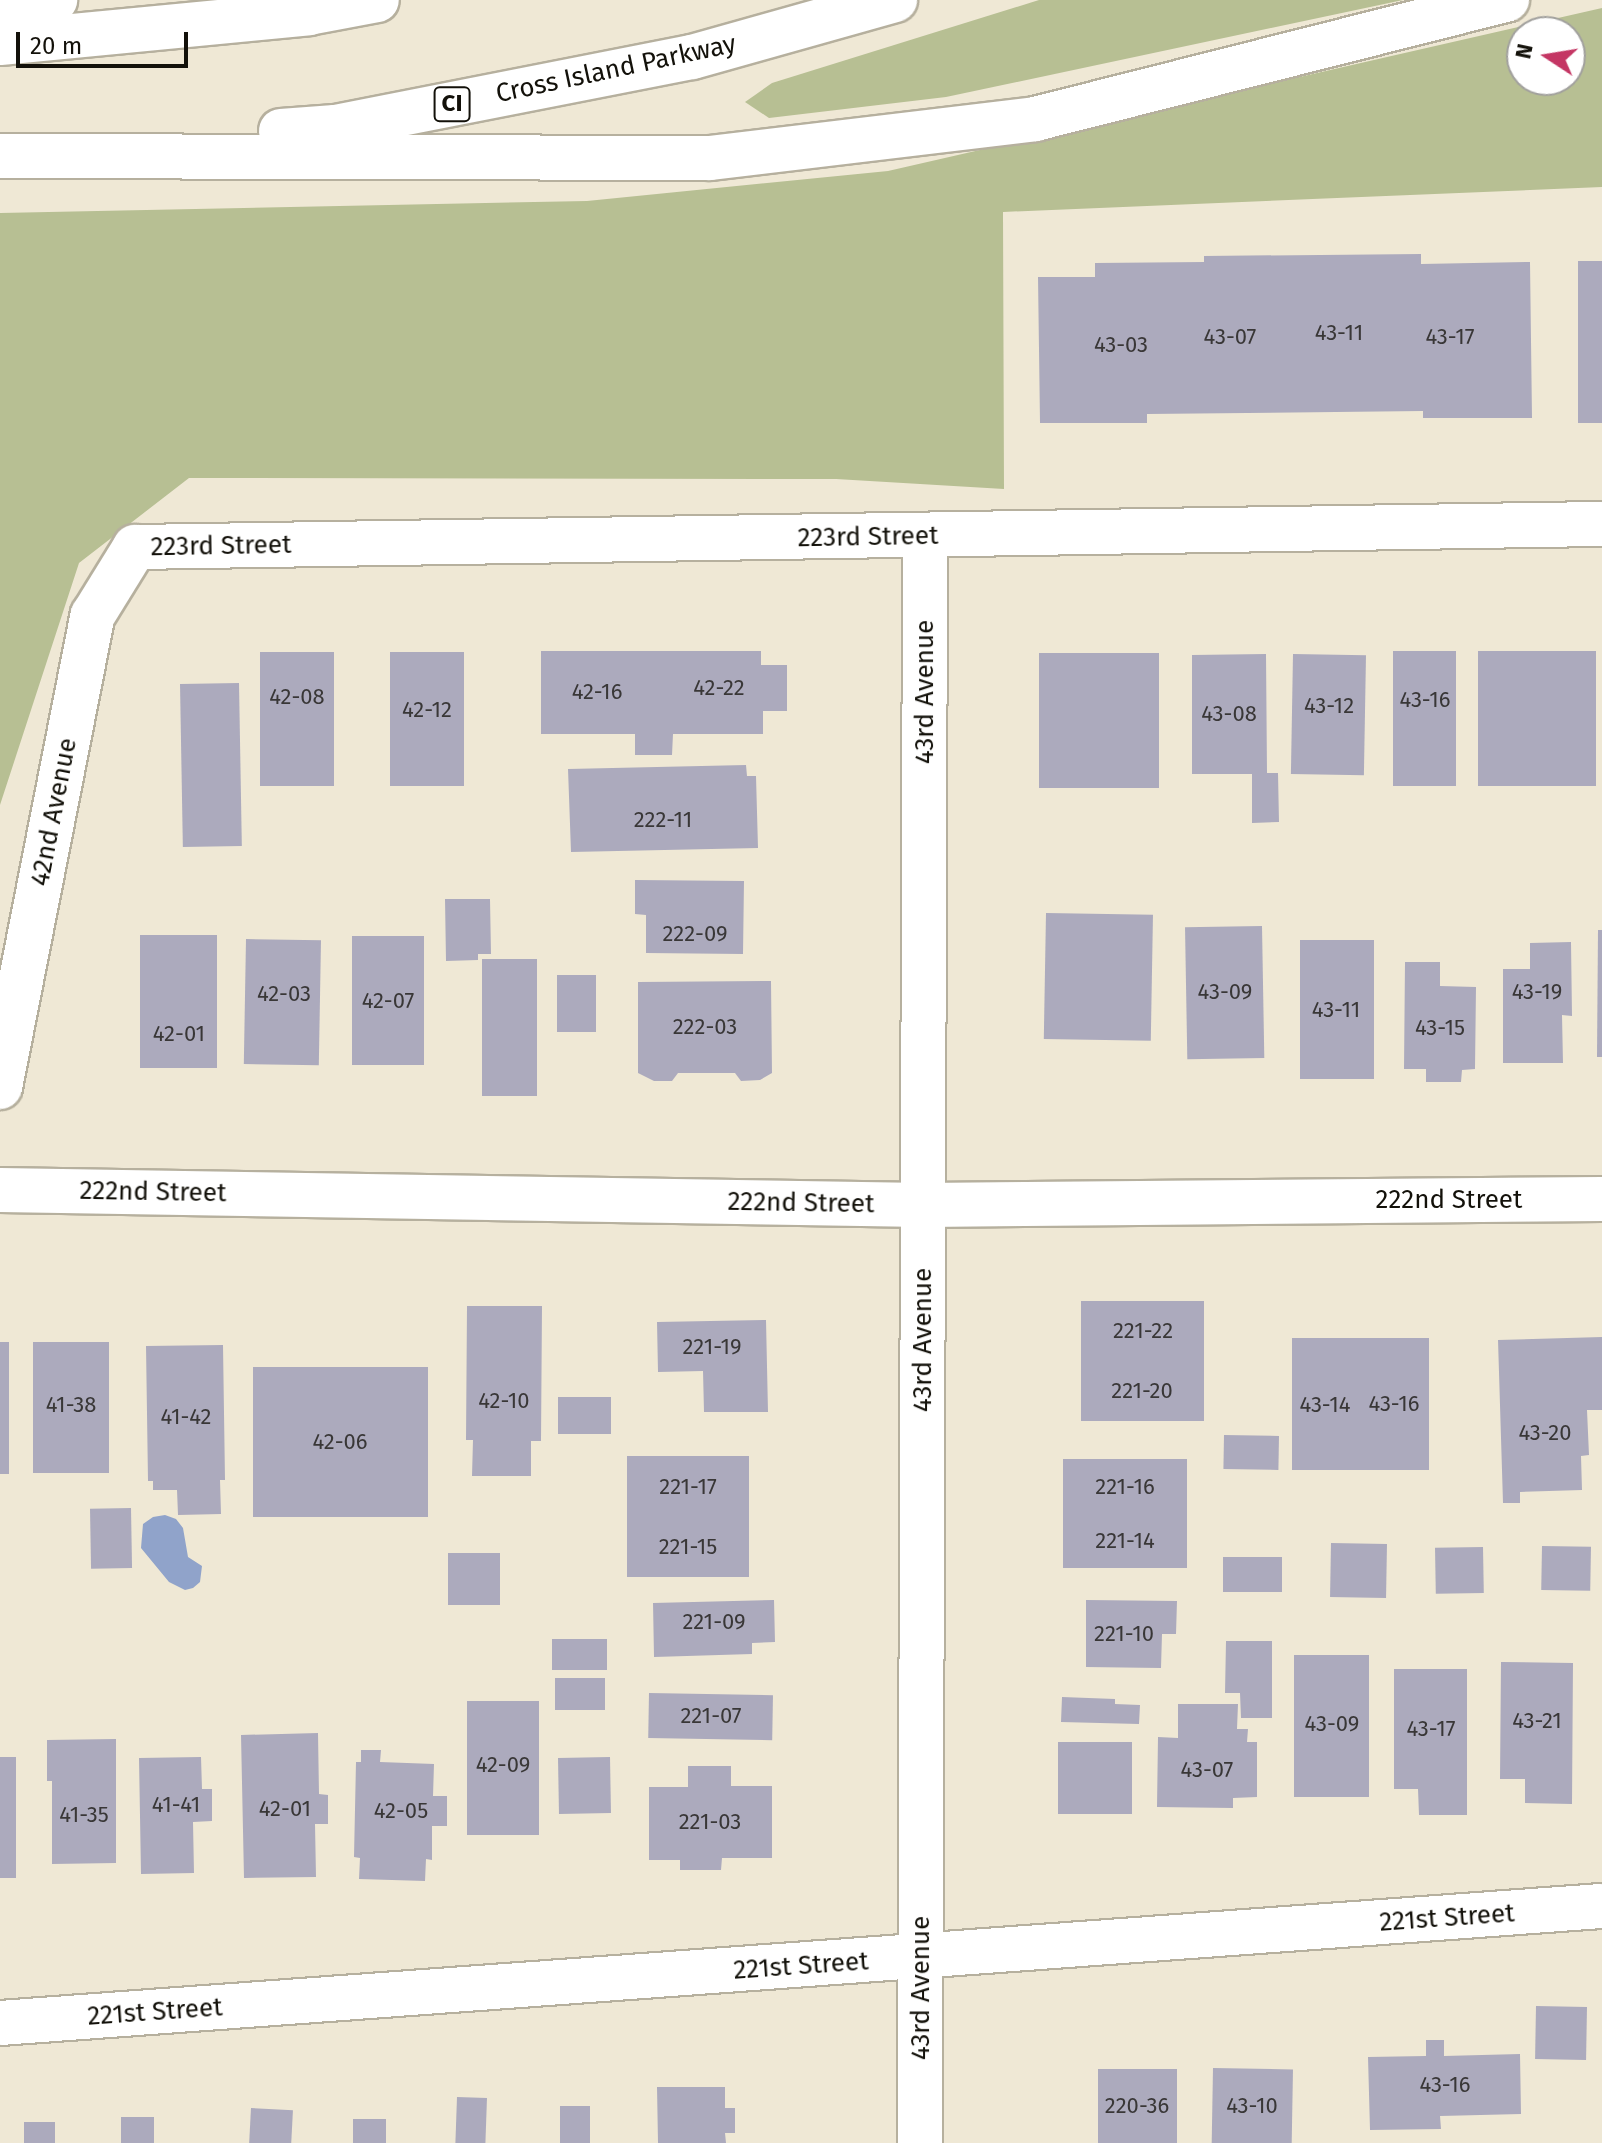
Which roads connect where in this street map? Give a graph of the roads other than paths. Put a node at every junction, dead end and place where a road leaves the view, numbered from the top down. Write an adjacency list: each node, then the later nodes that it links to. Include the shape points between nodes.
1 (55, 0): 5 (main road)
2 (377, 0): 6 (main road, via 309,13)
3 (895, 0): 7 (main road, Cross Island Parkway / CI, via 692,57 335,127)
4 (1507, 0): 7 (main road, via 1035,119 710,158)
5 (0, 9)
6 (0, 43)
7 (0, 155)
8 (1602, 524): 9 (main road, 223rd Street)
9 (925, 536): 10 (main road, 223rd Street); 14 (main road, 43rd Avenue)
10 (135, 547): 11 (main road, 42nd Avenue, via 93,615)
11 (0, 1087)
12 (0, 1190): 14 (main road, 222nd Street)
13 (1602, 1199): 14 (main road, 222nd Street)
14 (924, 1205): 16 (main road, 43rd Avenue)
15 (1602, 1906): 16 (main road, 221st Street)
16 (921, 1957): 17 (main road, 221st Street); 18 (main road, 43rd Avenue)
17 (0, 2023)
18 (920, 2143)

